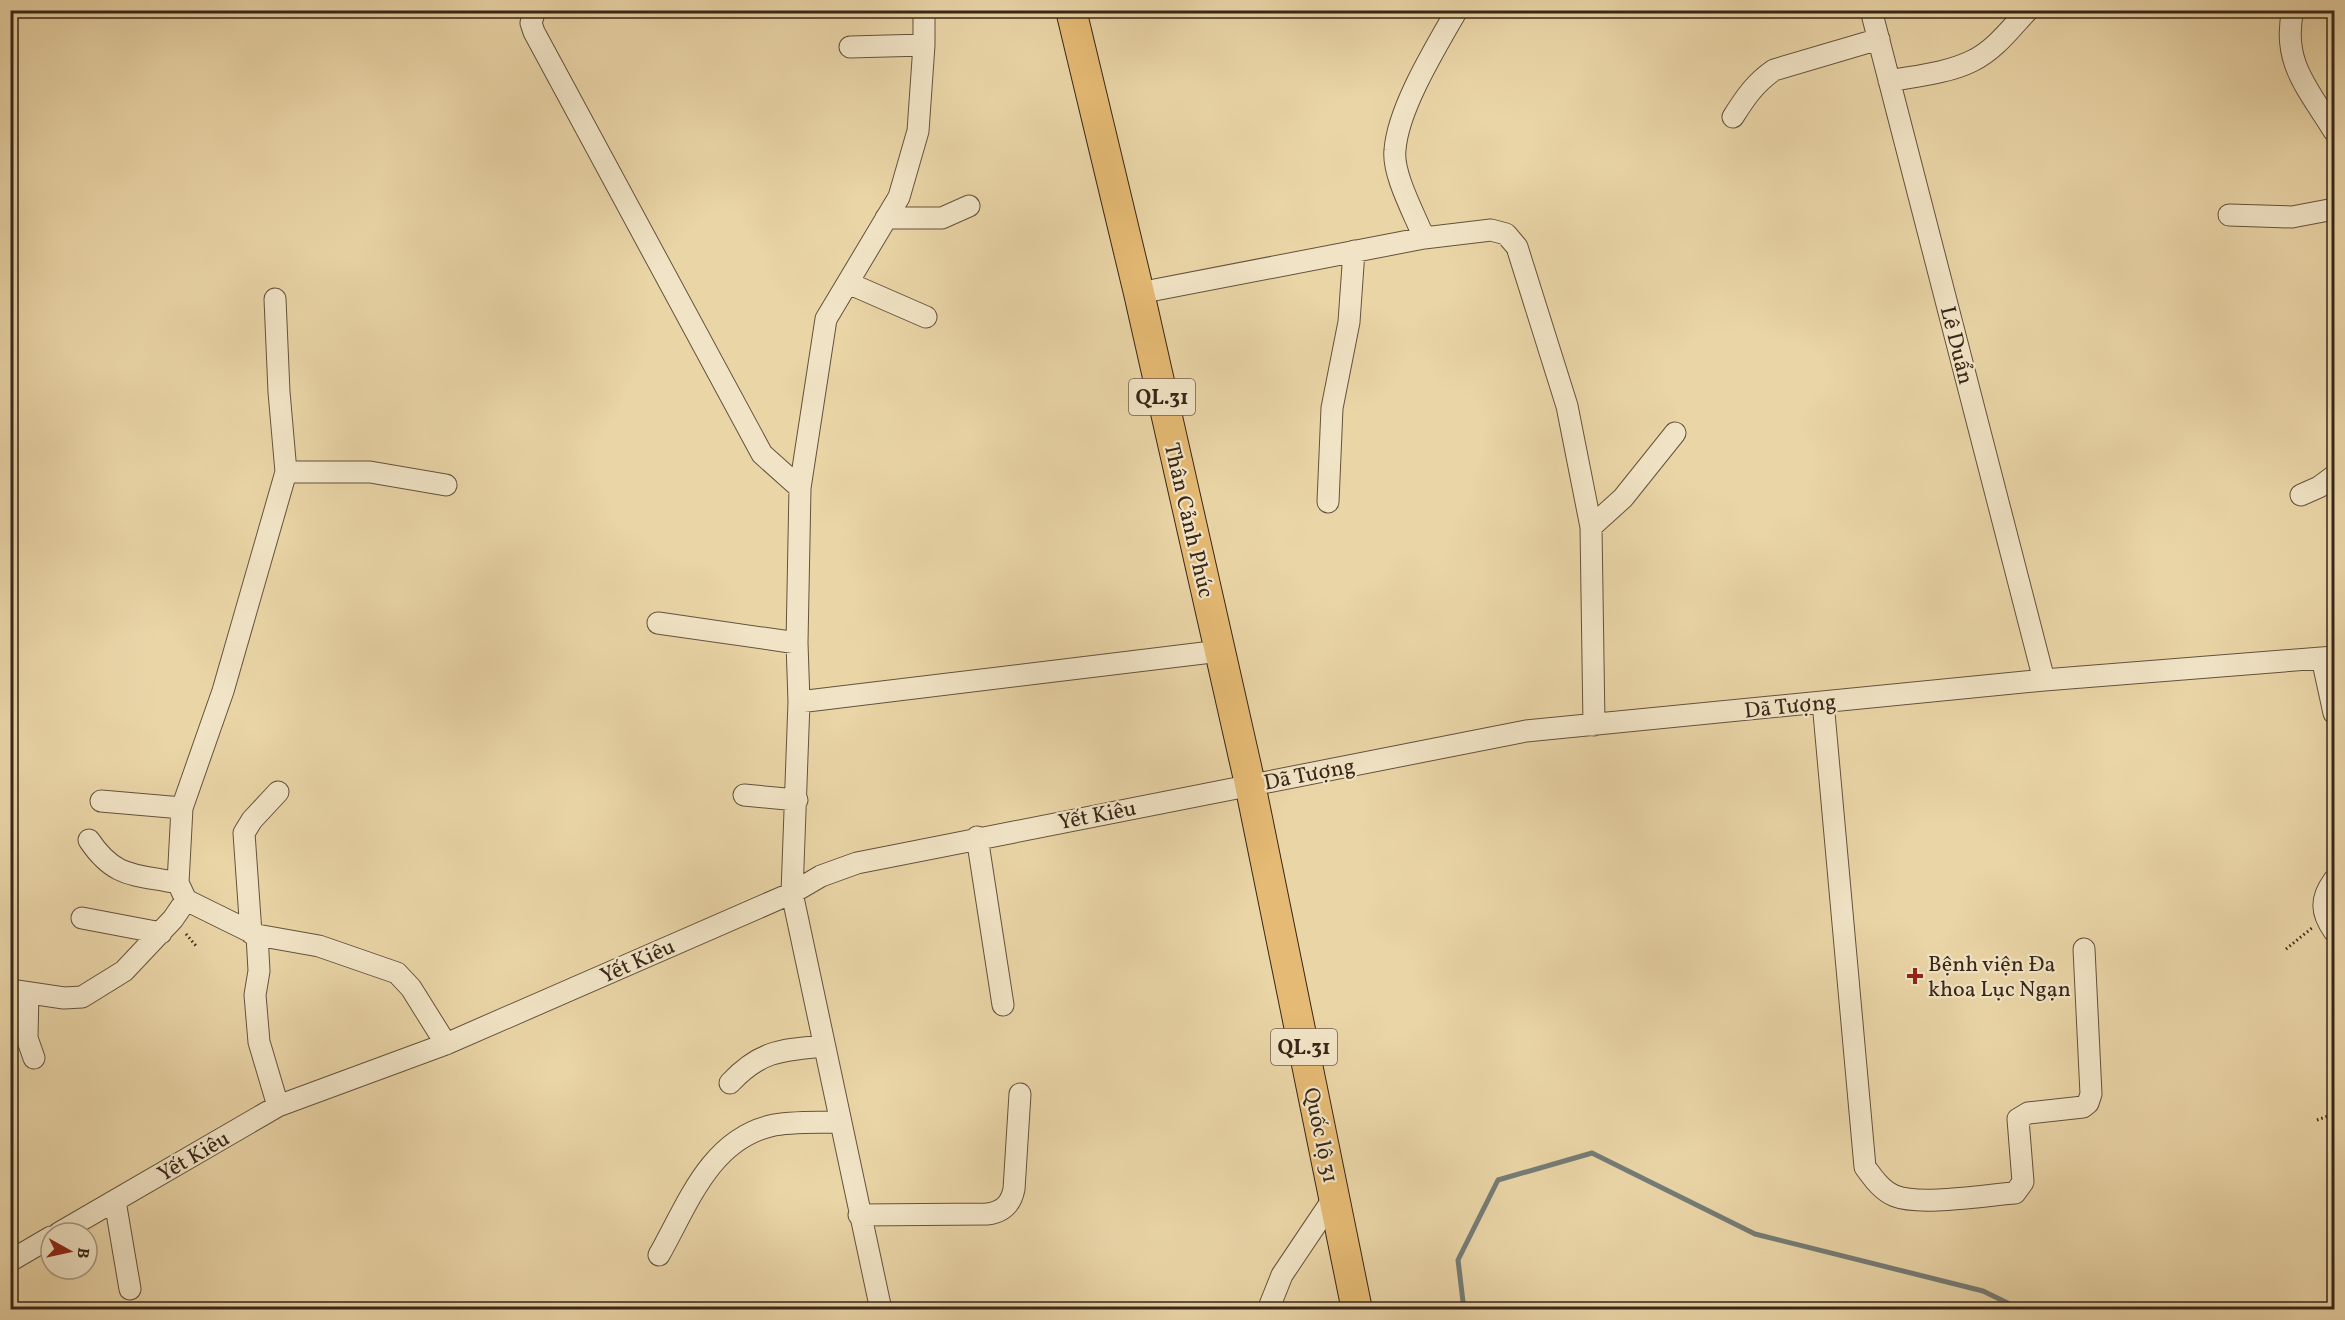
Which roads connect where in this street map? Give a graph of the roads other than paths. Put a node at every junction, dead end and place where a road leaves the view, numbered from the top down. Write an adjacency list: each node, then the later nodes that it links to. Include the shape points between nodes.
1 (534, 10): 28 (street, via 534,32 762,454)
2 (924, 10): 9 (street)
3 (1071, 10): 21 (highway, Thân Cảnh Phúc / QL.31)
4 (1457, 10): 18 (street, via 1406,111 1394,151 1399,176)
5 (1871, 10): 8 (street, Lê Duẩn)
6 (2028, 10): 11 (street, via 1993,47 1972,61)
7 (2293, 10): 13 (street, via 2290,52 2296,71)
8 (1879, 39): 11 (street, Lê Duẩn); 12 (street, via 1774,70 1754,86)
9 (924, 45): 10 (street); 17 (street, via 918,131 899,197)
10 (850, 47)
11 (1889, 81): 36 (street, Lê Duẩn)
12 (1733, 117)
13 (2334, 131)
14 (969, 206): 17 (street, via 942,218)
15 (2334, 209): 16 (street, via 2292,217)
16 (2229, 215)
17 (886, 218): 20 (street)
18 (1424, 238): 19 (street); 31 (street, via 1491,230 1506,234 1517,247 1567,406)
19 (1354, 251): 21 (street); 30 (street, via 1349,322 1332,408)
20 (848, 284): 23 (street); 28 (street, via 826,319)
21 (1139, 292): 34 (highway, Thân Cảnh Phúc / QL.31)
22 (275, 299): 25 (street)
23 (926, 317)
24 (1675, 433): 31 (street, via 1623,498)
25 (286, 472): 27 (street, via 370,472); 46 (street, via 223,691)
26 (2334, 476): 29 (street)
27 (446, 485)
28 (800, 488): 33 (street)
29 (2301, 495)
30 (1329, 502)
31 (1591, 527): 40 (street)
32 (657, 623): 33 (street)
33 (797, 643): 37 (street)
34 (1220, 651): 37 (street); 41 (highway, Thân Cảnh Phúc / QL.31)
35 (2328, 657): 36 (street, Dã Tượng); 39 (street)
36 (2044, 680): 38 (street, Dã Tượng)
37 (799, 702): 44 (street)
38 (1823, 702): 40 (street, Dã Tượng); 56 (street, via 1865,1167 1878,1185 1894,1196 1912,1200 2015,1193 2021,1188 2024,1182 2018,1119 2028,1113 2083,1107 2091,1094)
39 (2334, 713)
40 (1594, 725): 41 (street, Dã Tượng, via 1526,731)
41 (1250, 784): 47 (street, Yết Kiêu); 66 (highway, Quốc lộ 31 / QL.31)
42 (278, 792): 55 (street, via 244,833)
43 (744, 795): 44 (street)
44 (797, 800): 51 (street)
45 (101, 801): 46 (street)
46 (182, 808): 50 (street)
47 (977, 837): 51 (street, Yết Kiêu, via 857,863 820,876); 58 (street)
48 (88, 840): 50 (street, via 101,858 117,870)
49 (2334, 880): 53 (street, via 2323,902)
50 (182, 892): 54 (street); 55 (street)
51 (792, 893): 59 (street, Yết Kiêu); 60 (street)
52 (82, 918): 54 (street)
53 (2329, 924)
54 (161, 933): 57 (street, via 124,971 82,997)
55 (254, 934): 59 (street, via 319,946 397,973 411,988); 64 (street, via 259,971 255,995 259,1042)
56 (2084, 949)
57 (19, 992): 61 (street)
58 (1003, 1005)
59 (446, 1044): 64 (street, Yết Kiêu)
60 (824, 1046): 62 (street, via 767,1054 745,1067); 65 (street)
61 (34, 1058)
62 (730, 1083)
63 (1020, 1094): 68 (street, via 1014,1188 1012,1198 1001,1210 987,1214)
64 (278, 1106): 67 (street, Yết Kiêu)
65 (840, 1122): 68 (street); 71 (street, via 773,1125 751,1131 735,1141 706,1170)
66 (1335, 1196): 74 (highway, Quốc lộ 31 / QL.31); 76 (street, via 1282,1275)
67 (115, 1200): 69 (street, Yết Kiêu); 73 (street)
68 (859, 1215): 75 (street)
69 (79, 1221)
70 (39, 1245): 72 (street)
71 (659, 1255)
72 (10, 1261)
73 (130, 1289)
74 (1359, 1309)
75 (881, 1310)
76 (1268, 1310)

